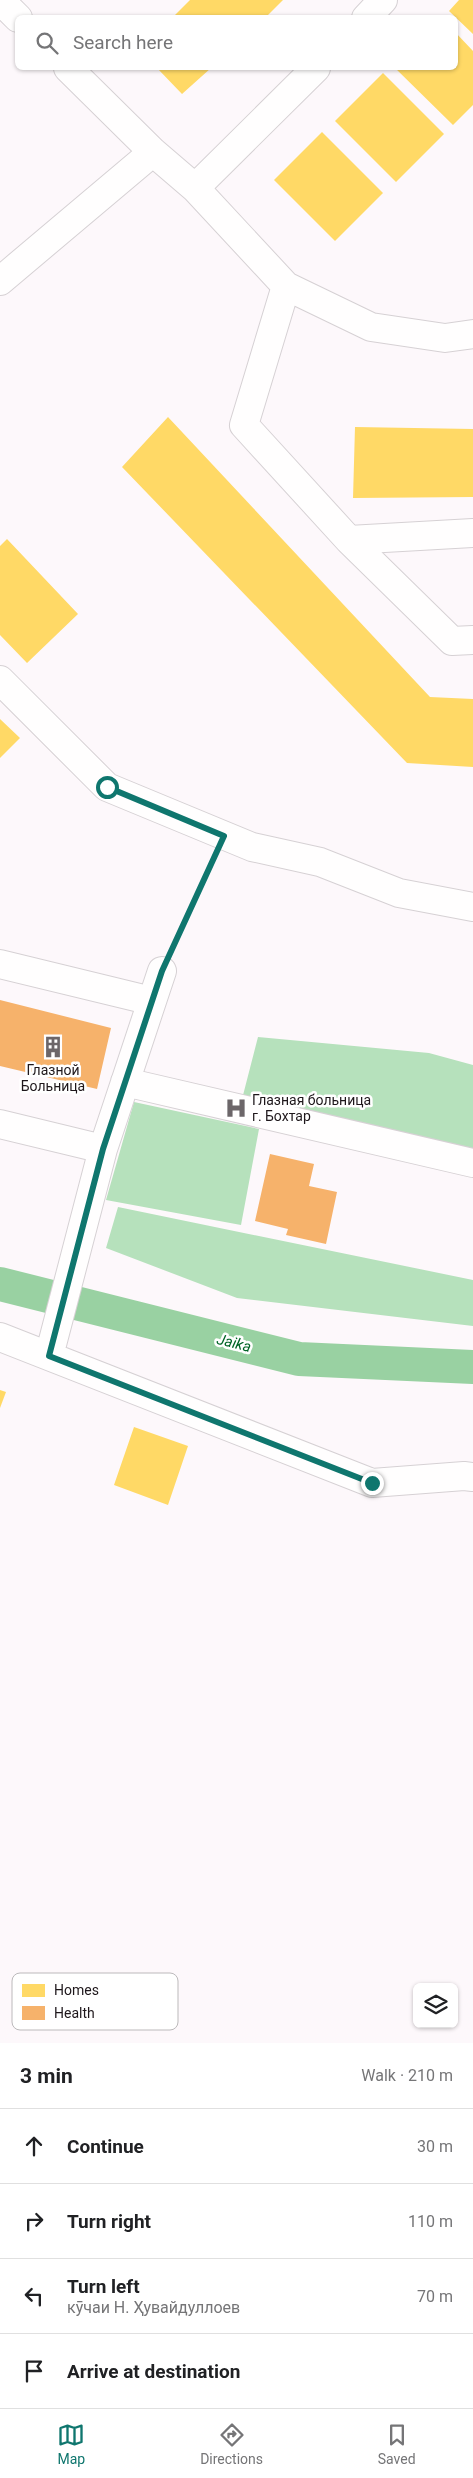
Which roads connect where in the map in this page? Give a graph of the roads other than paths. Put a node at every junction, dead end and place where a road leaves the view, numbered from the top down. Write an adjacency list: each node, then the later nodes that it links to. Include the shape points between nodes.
1 (0, 0): 3 (street)
2 (383, 0): 4 (street)
3 (15, 15)
4 (369, 15)
5 (70, 70): 7 (street)
6 (314, 70): 8 (street)
7 (153, 152): 8 (street); 9 (street)
8 (195, 188): 10 (street)
9 (0, 281)
10 (286, 286): 11 (street, via 371,326 445,338); 13 (street, via 244,425)
11 (473, 334)
12 (473, 533): 13 (street)
13 (349, 540): 14 (street, via 452,641)
14 (473, 640)
15 (0, 680): 16 (street, via 107,787 252,848 320,862 399,894)
16 (473, 907)
17 (0, 964): 19 (street)
18 (162, 971): 19 (street)
19 (152, 1002): 20 (street)
20 (125, 1082): 22 (street); 23 (street)
21 (0, 1124): 22 (street)
22 (103, 1149): 25 (street)
23 (473, 1162)
24 (0, 1337): 25 (street)
25 (49, 1356): 26 (street, via 372,1483)
26 (473, 1478)

